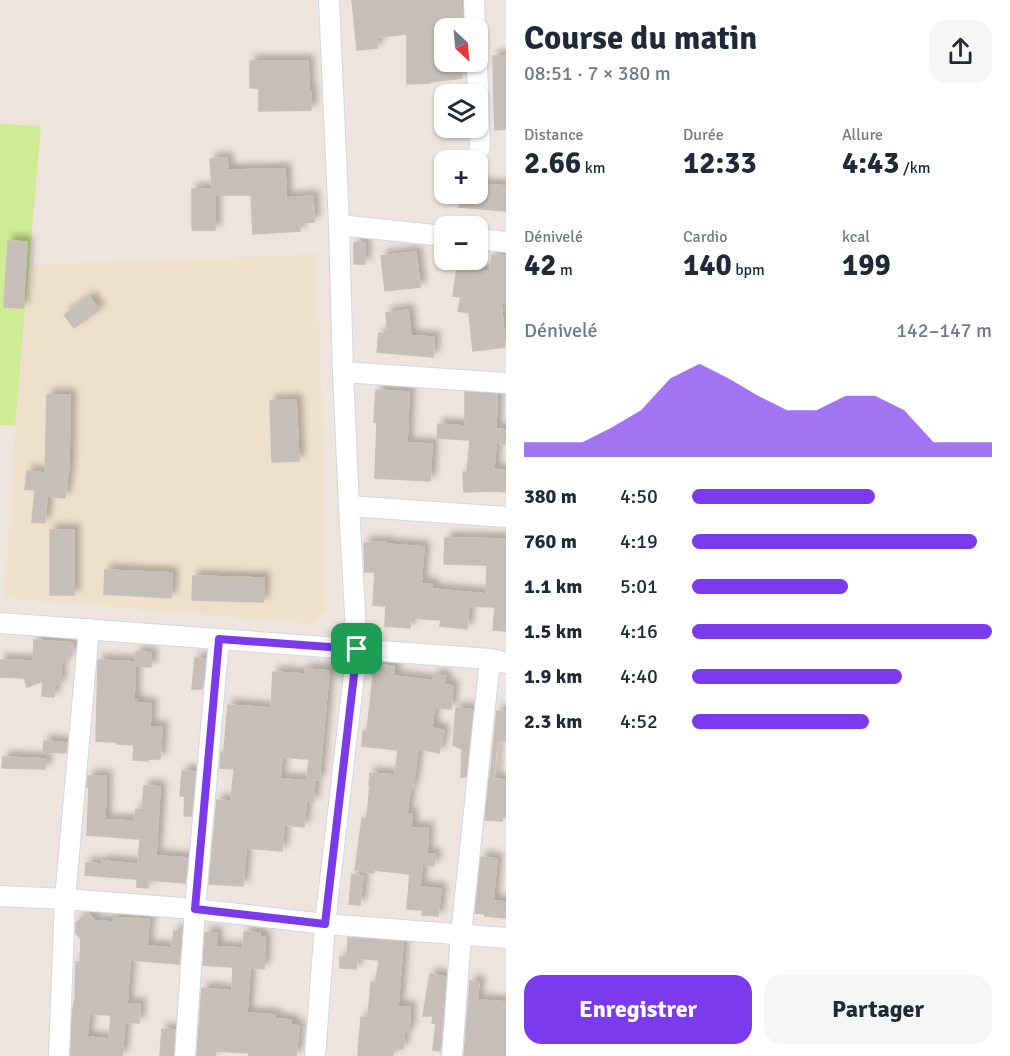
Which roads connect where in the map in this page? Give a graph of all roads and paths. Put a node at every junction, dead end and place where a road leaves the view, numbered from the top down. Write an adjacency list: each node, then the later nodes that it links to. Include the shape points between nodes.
1 (329, 0): 6 (street)
2 (474, 0): 3 (street)
3 (475, 18)
4 (477, 72): 5 (street)
5 (480, 148)
6 (339, 225): 7 (street); 10 (street)
7 (434, 235)
8 (488, 240): 9 (street)
9 (506, 242)
10 (343, 372): 11 (street); 12 (street)
11 (506, 383)
12 (349, 506): 13 (street); 17 (street)
13 (506, 517)
14 (0, 623): 15 (street)
15 (89, 629): 16 (street); 20 (street)
16 (219, 639): 17 (street); 21 (street)
17 (357, 649): 18 (street); 22 (street)
18 (498, 661): 23 (street)
19 (0, 896): 20 (street)
20 (65, 899): 21 (street); 25 (street)
21 (195, 909): 22 (street); 26 (street)
22 (325, 924): 23 (street); 27 (street)
23 (461, 935): 24 (street); 28 (street)
24 (506, 938)
25 (59, 1056)
26 (185, 1056)
27 (315, 1056)
28 (452, 1056)

